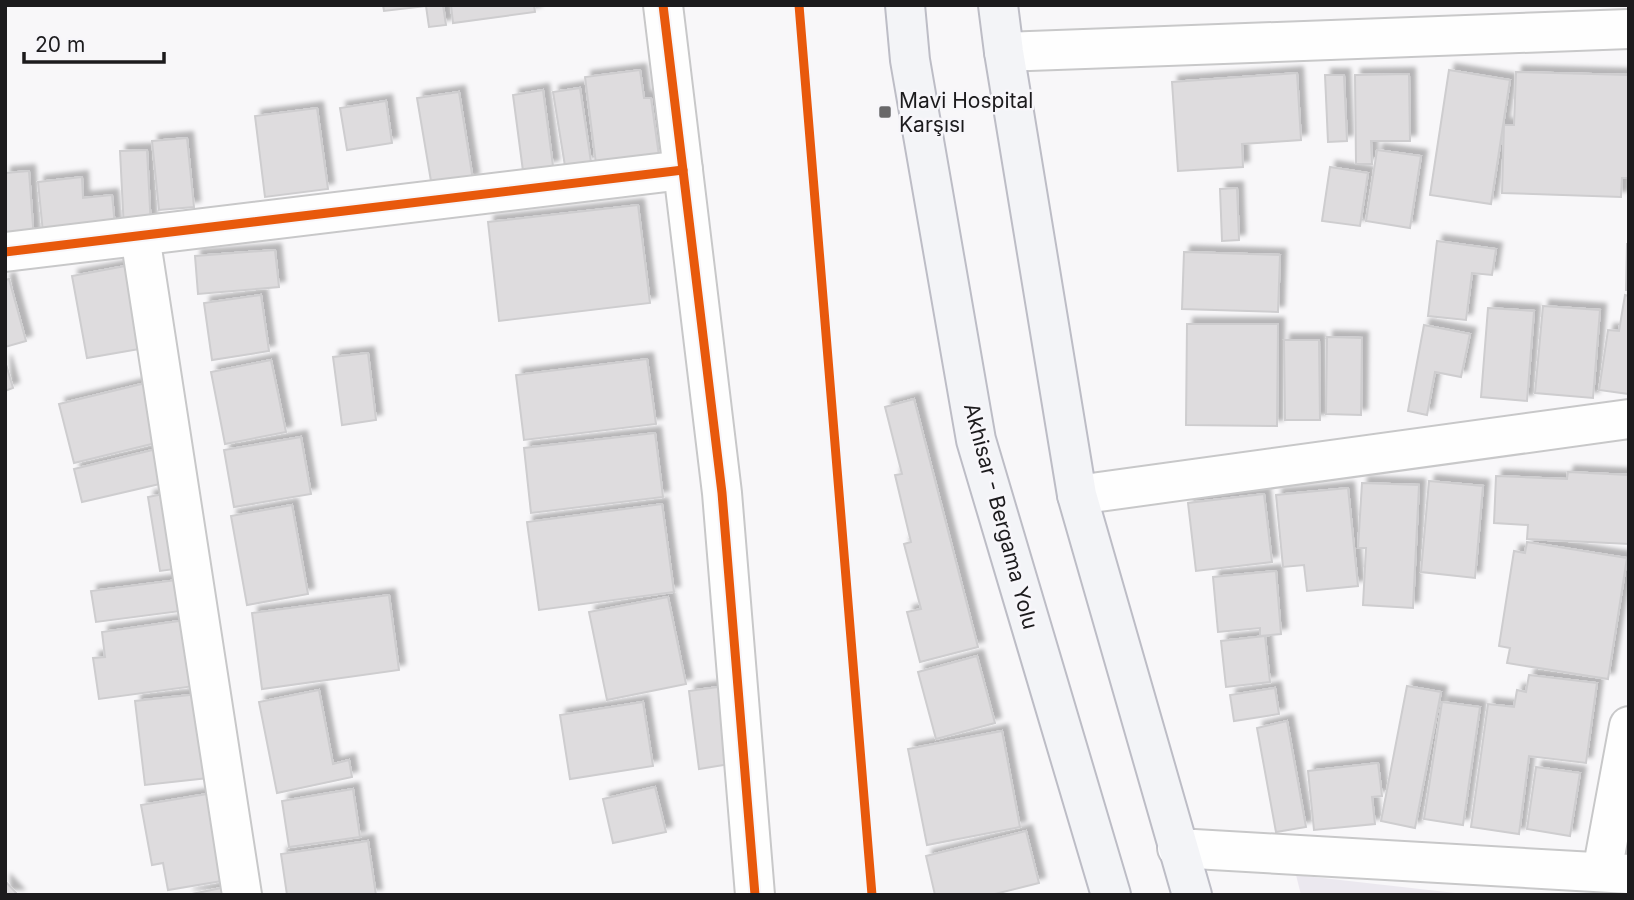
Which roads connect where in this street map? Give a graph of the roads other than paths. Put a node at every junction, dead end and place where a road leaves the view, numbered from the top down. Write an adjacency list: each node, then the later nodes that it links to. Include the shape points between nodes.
1 (663, 5): 6 (street)
2 (905, 5): 16 (main road, Akhisar - Bergama Yolu, via 910,60 976,440)
3 (998, 5): 5 (main road)
4 (1629, 29): 5 (street)
5 (1004, 52): 10 (main road)
6 (683, 170): 7 (street); 15 (street, via 722,493)
7 (140, 236): 8 (street); 14 (street)
8 (5, 252)
9 (1629, 419): 10 (street)
10 (1077, 495): 12 (main road)
11 (1629, 726): 13 (street)
12 (1177, 848): 13 (street); 17 (main road)
13 (1615, 873)
14 (242, 895)
15 (755, 895)
16 (1111, 895)
17 (1192, 895)

